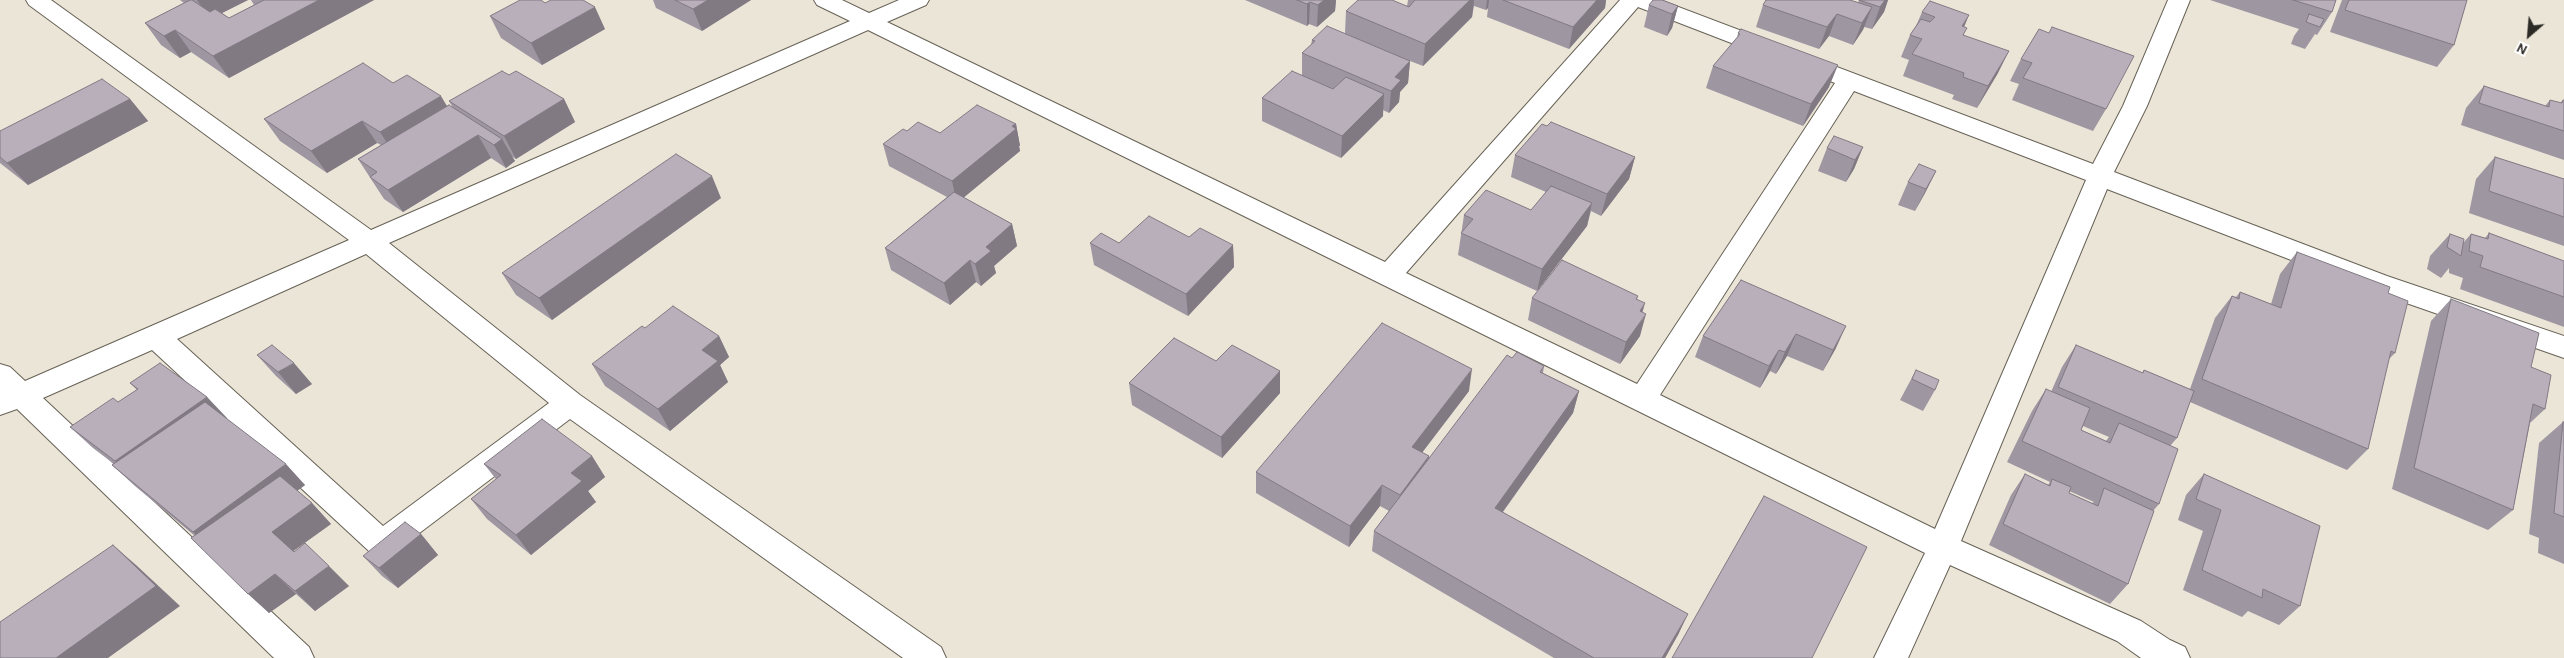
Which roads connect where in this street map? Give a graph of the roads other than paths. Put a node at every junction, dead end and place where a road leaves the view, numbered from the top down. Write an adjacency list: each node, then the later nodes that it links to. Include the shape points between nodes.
1 (36, 0): 10 (street)
2 (825, 0): 7 (street)
3 (918, 0): 7 (street)
4 (1632, 0): 11 (street)
5 (1640, 0): 8 (street)
6 (2179, 0): 9 (street, via 2135,106)
7 (869, 22): 10 (street); 11 (street)
8 (1849, 80): 9 (street); 15 (street)
9 (2100, 176): 13 (street, via 2378,283); 17 (street)
10 (368, 241): 12 (street); 16 (street)
11 (1388, 276): 15 (street)
12 (156, 337): 14 (street); 16 (street, via 382,544)
13 (2564, 347)
14 (7, 391): 18 (street)
15 (1642, 400): 17 (street)
16 (570, 403): 19 (street)
17 (1943, 547): 20 (street); 21 (street, via 2129,631 2158,652)
18 (298, 658)
19 (929, 658)
20 (1891, 658)
21 (2173, 658)

